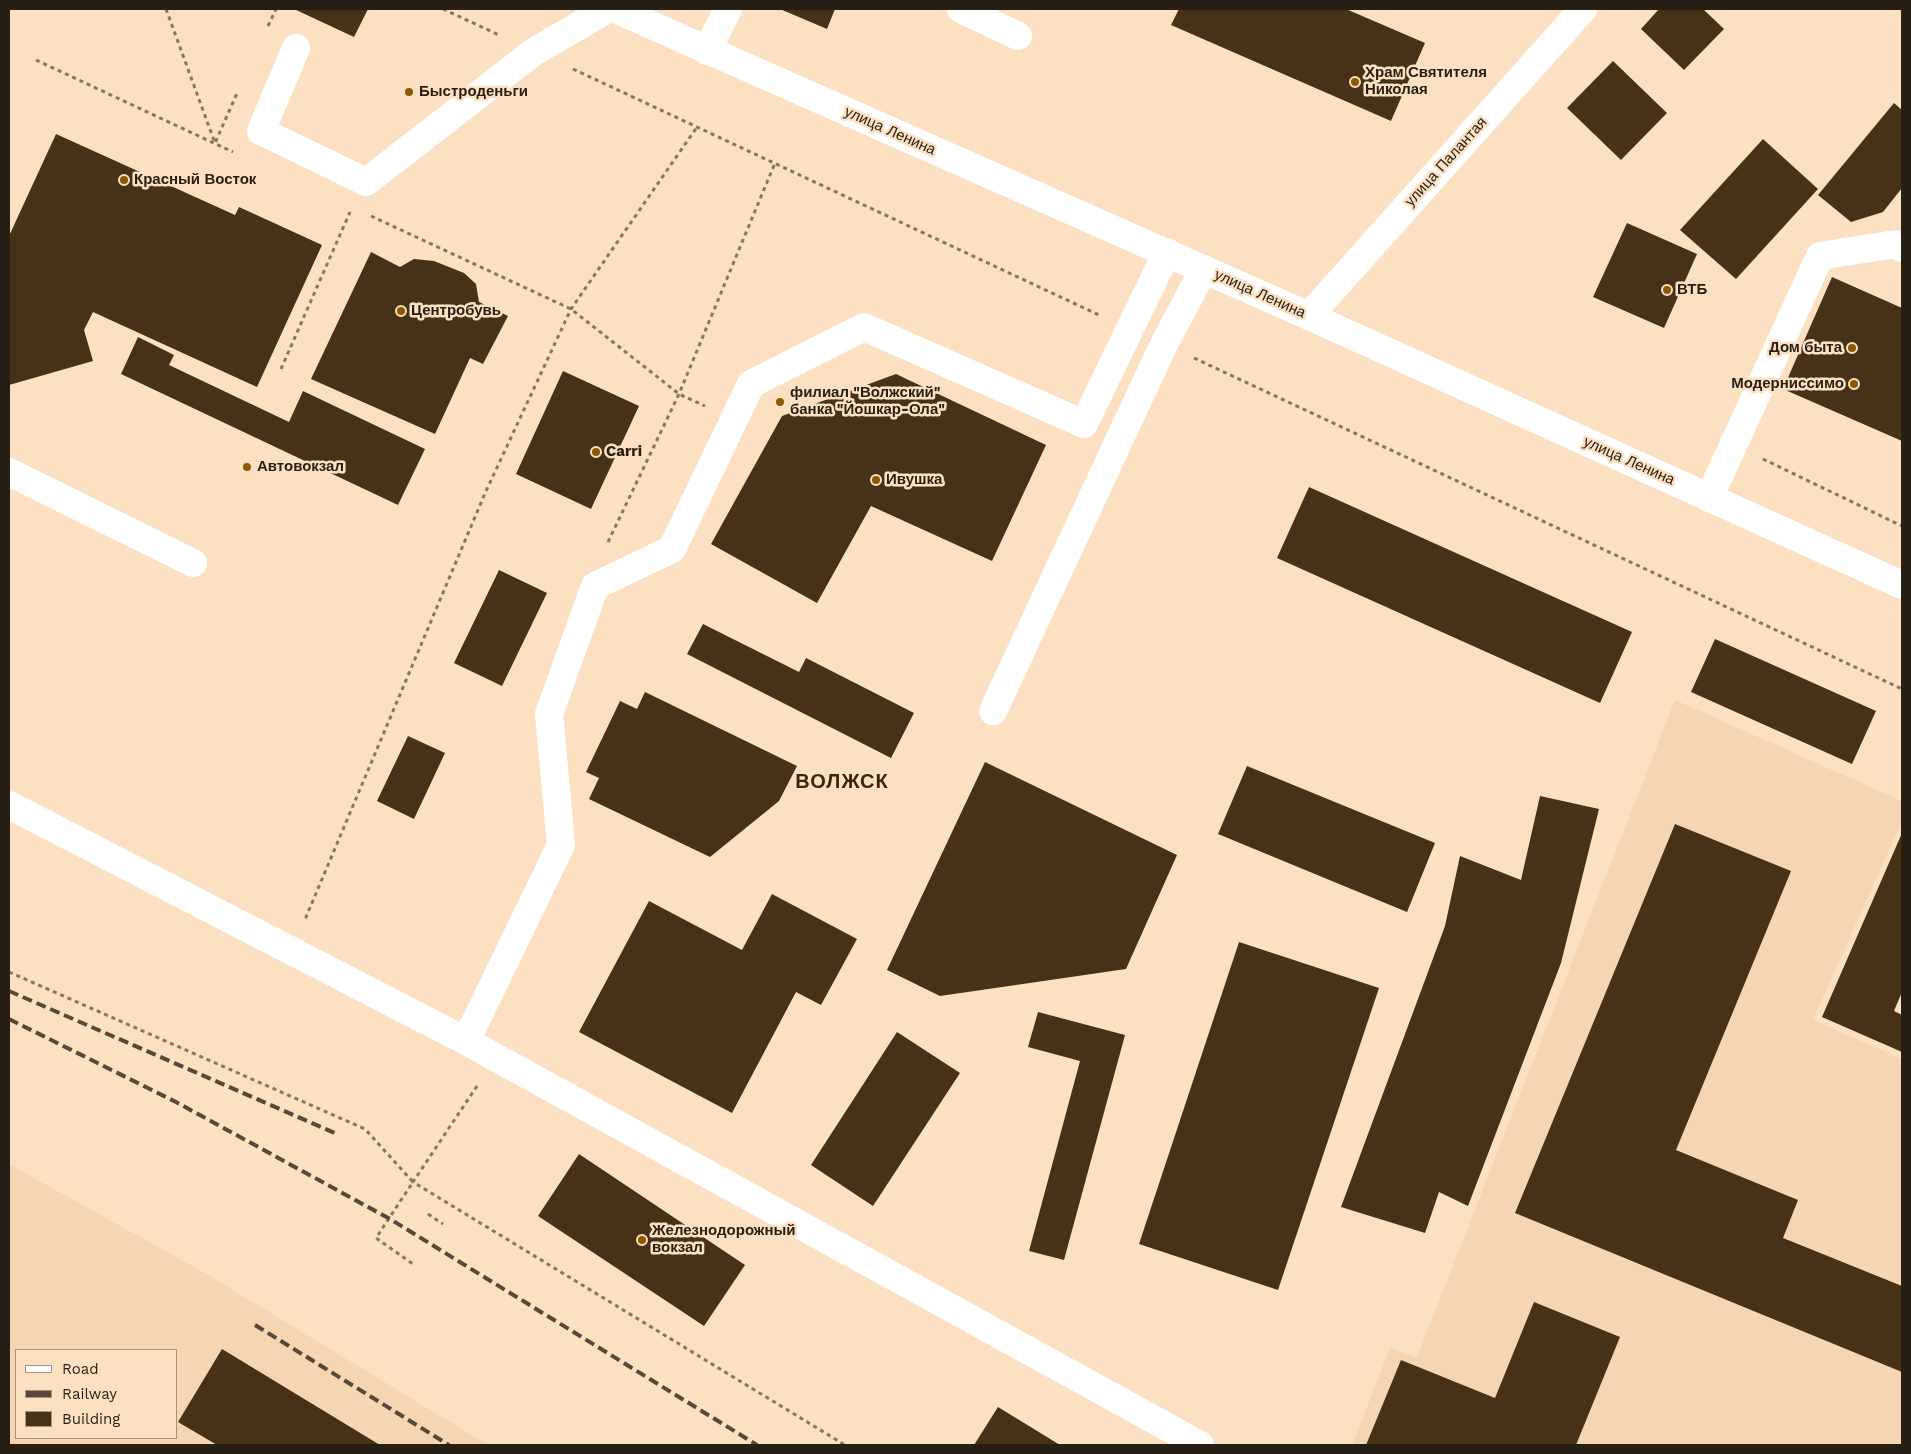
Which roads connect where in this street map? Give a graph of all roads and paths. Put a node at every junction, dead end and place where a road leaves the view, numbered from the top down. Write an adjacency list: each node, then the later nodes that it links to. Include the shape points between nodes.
1 (166, 9): 15 (path)
2 (276, 9): 8 (path)
3 (608, 9): 10 (main road, via 535,52 366,182 260,131)
4 (615, 9): 11 (main road, улица Ленина)
5 (728, 9): 11 (main road)
6 (961, 9): 9 (main road)
7 (1583, 9): 24 (main road, улица Палантая)
8 (268, 27)
9 (1018, 36)
10 (296, 48)
11 (707, 51): 21 (main road, улица Ленина)
12 (36, 60): 15 (path)
13 (239, 89): 15 (path)
14 (697, 127): 23 (path)
15 (215, 143): 16 (path)
16 (242, 156)
17 (775, 163): 26 (path)
18 (352, 208): 25 (path)
19 (370, 216): 23 (path)
20 (1902, 248): 28 (main road, via 1895,244 1820,256)
21 (1167, 252): 22 (main road, улица Ленина); 27 (main road, via 1084,424 864,326 751,384)
22 (1204, 269): 24 (main road, улица Ленина); 35 (main road, via 1164,344)
23 (571, 309): 26 (path); 37 (path, via 486,491 306,917)
24 (1309, 316): 30 (main road, улица Ленина)
25 (281, 369)
26 (679, 394): 27 (path); 32 (path)
27 (734, 419): 39 (main road, via 672,549 595,586 549,714 561,845)
28 (1733, 445): 30 (main road); 31 (path)
29 (9, 472): 33 (main road)
30 (1709, 498): 34 (main road, улица Ленина)
31 (1902, 526)
32 (604, 550)
33 (193, 563)
34 (1902, 586)
35 (993, 711)
36 (9, 805): 39 (main road)
37 (314, 922)
38 (9, 972): 41 (path, via 365,1129)
39 (466, 1041): 40 (main road)
40 (496, 1058): 41 (path); 46 (main road)
41 (413, 1182): 44 (path, via 376,1238); 45 (path)
42 (428, 1214): 43 (path)
43 (443, 1224)
44 (413, 1264)
45 (845, 1445)
46 (1200, 1445)

